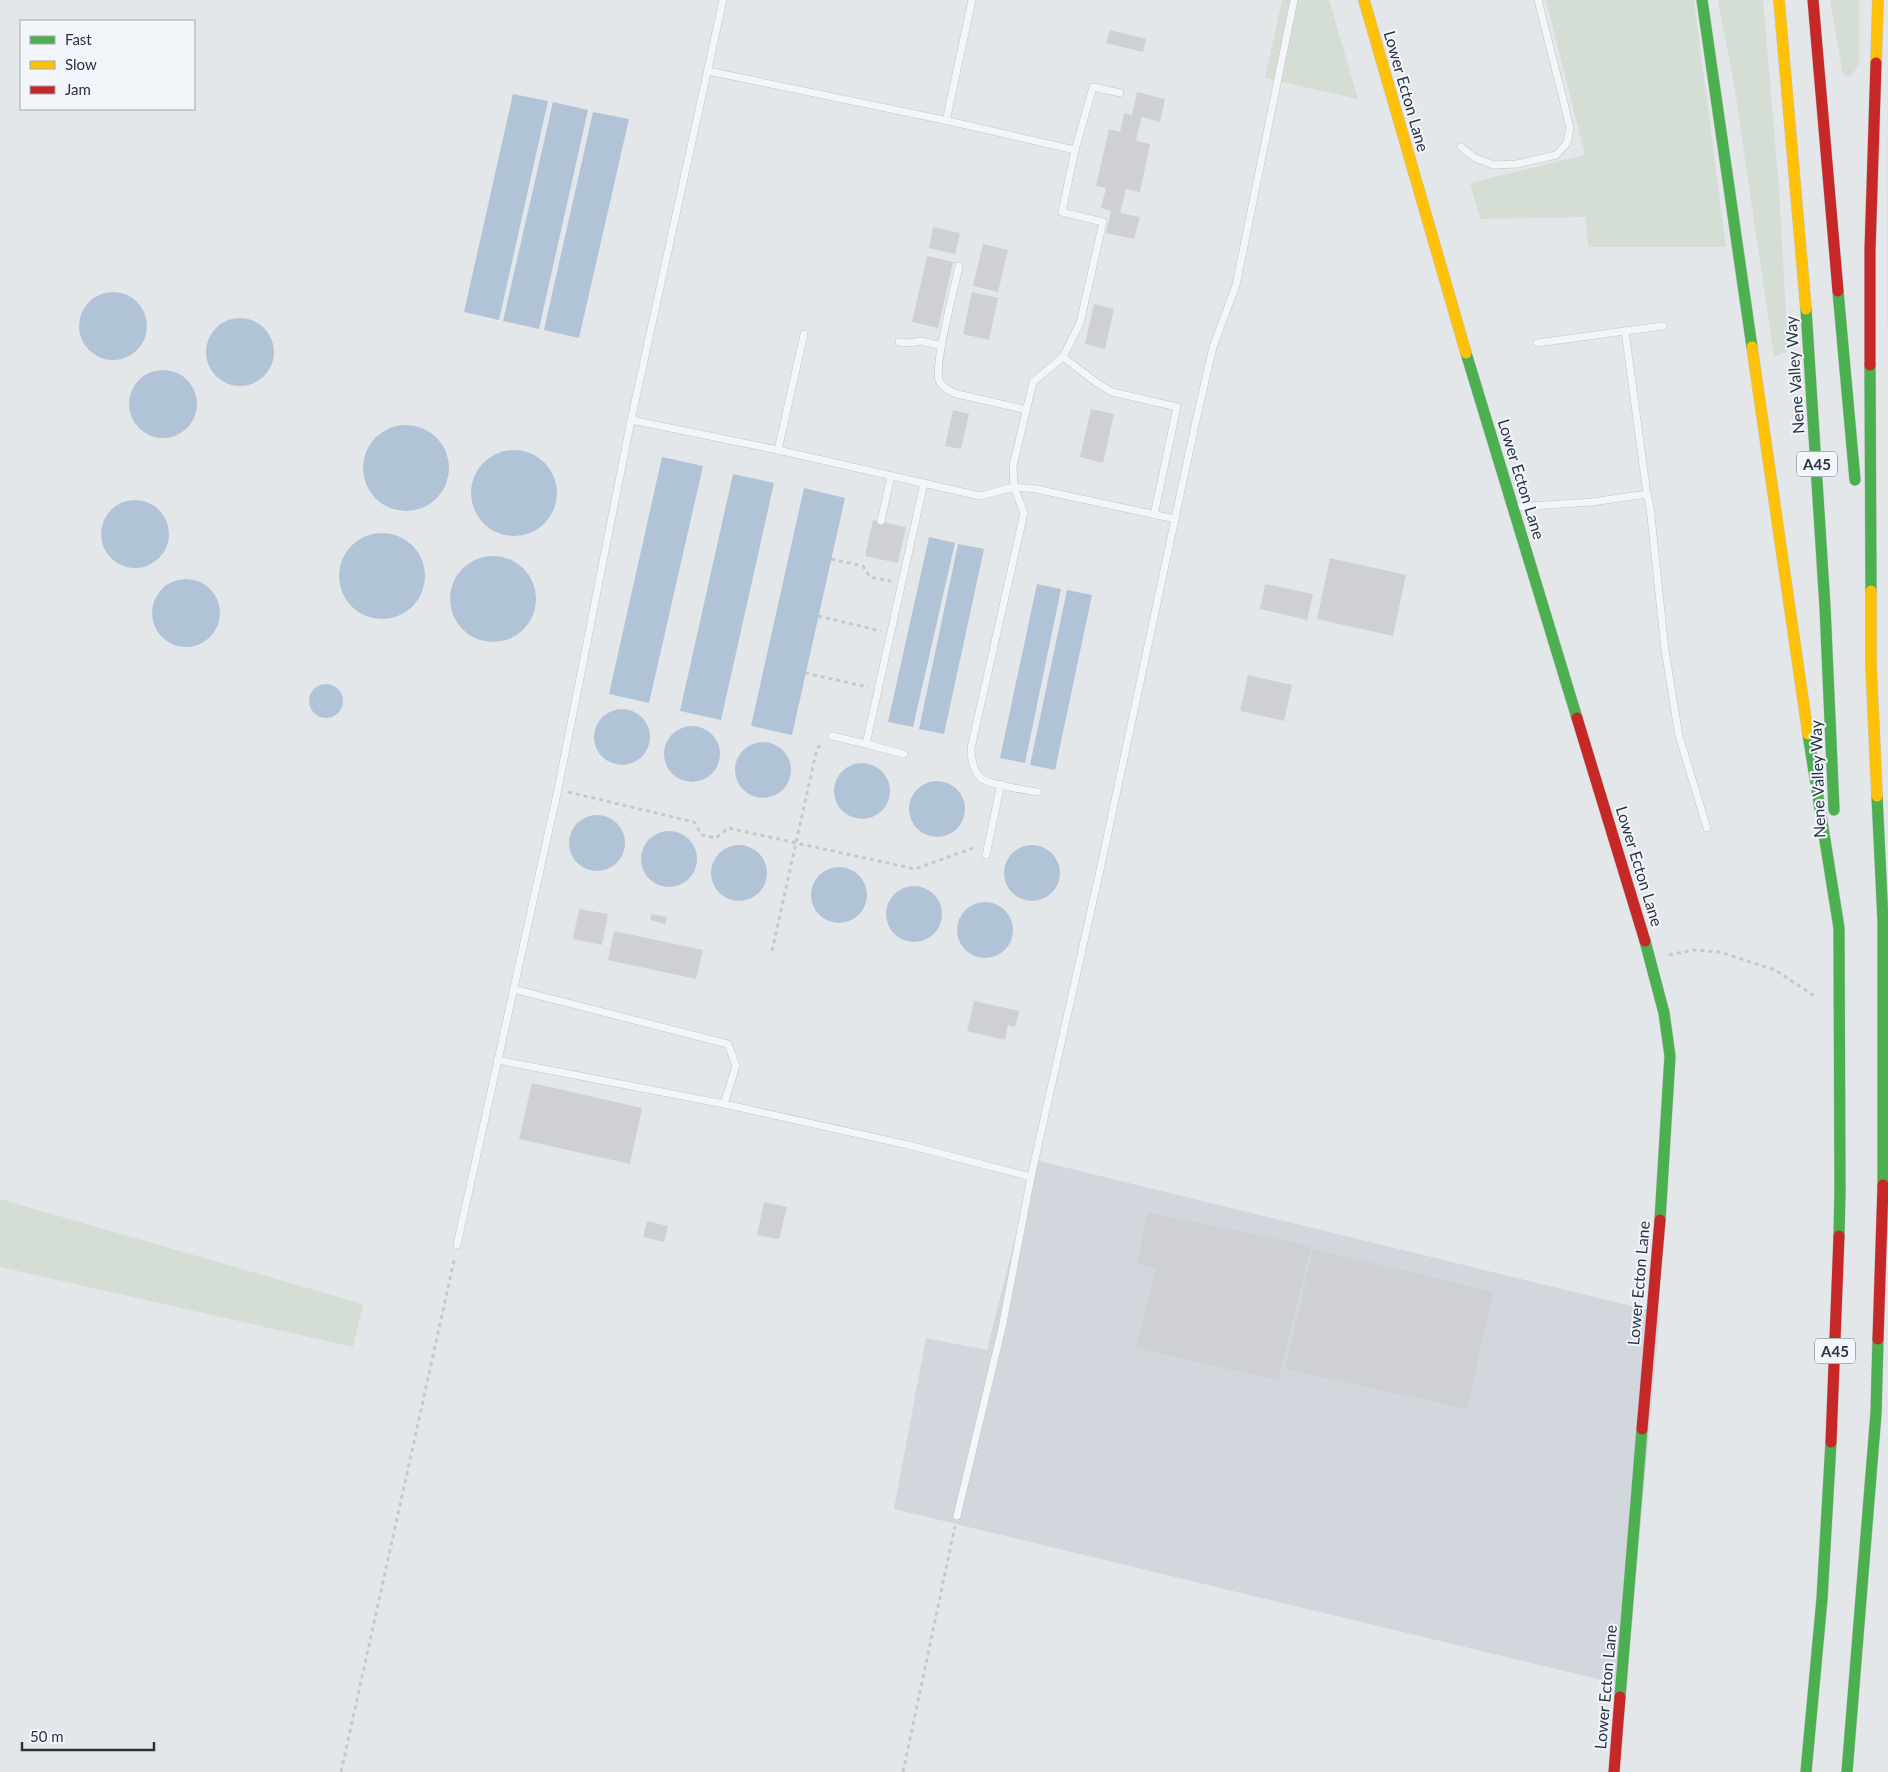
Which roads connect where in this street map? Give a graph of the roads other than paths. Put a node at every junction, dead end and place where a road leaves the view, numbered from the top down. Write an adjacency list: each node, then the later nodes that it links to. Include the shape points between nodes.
1 (723, 0): 10 (lane)
2 (972, 0): 12 (lane)
3 (1294, 0): 33 (lane, via 1236,285 1213,347)
4 (1364, 0): 31 (main road, Lower Ecton Lane)
5 (1538, 0): 13 (lane, via 1570,128 1567,144 1556,155 1517,164 1494,165 1474,158)
6 (1702, 0): 44 (main road)
7 (1779, 0): 44 (main road, Nene Valley Way / A45, via 1814,414)
8 (1813, 0): 30 (main road, A45)
9 (1878, 0): 36 (main road, via 1870,250)
10 (708, 71): 12 (lane); 24 (lane)
11 (1120, 92): 14 (lane, via 1093,87)
12 (946, 120): 14 (lane)
13 (1461, 147)
14 (1075, 150): 22 (lane, via 1062,212 1103,222 1080,323)
15 (959, 266): 21 (lane)
16 (1662, 326): 17 (lane)
17 (1625, 332): 20 (lane); 29 (lane)
18 (804, 334): 25 (lane)
19 (899, 342): 21 (lane, via 920,341)
20 (1537, 343)
21 (942, 346): 23 (lane, via 938,378 946,389)
22 (1063, 357): 23 (lane, via 1033,382); 32 (lane, via 1112,392 1177,408)
23 (1027, 410): 28 (lane, via 1013,466)
24 (631, 420): 25 (lane); 45 (lane, via 558,789)
25 (778, 450): 26 (lane)
26 (891, 476): 27 (lane); 34 (lane)
27 (924, 483): 28 (lane, via 980,496); 38 (lane)
28 (1014, 487): 32 (lane); 40 (lane, via 1024,513 971,748 971,759 980,777)
29 (1647, 494): 31 (lane, via 1592,502); 42 (lane, via 1665,650 1679,736)
30 (1856, 496)
31 (1514, 507): 51 (main road, Lower Ecton Lane, via 1651,959 1670,1056)
32 (1154, 515): 33 (lane)
33 (1175, 520): 48 (lane)
34 (881, 521)
35 (1859, 526): 36 (main road, A45)
36 (1871, 664): 53 (main road, A45, via 1883,921 1883,1172 1876,1413)
37 (832, 736): 38 (lane)
38 (866, 744): 39 (lane)
39 (904, 754)
40 (1001, 784): 41 (lane); 43 (lane)
41 (1038, 792)
42 (1707, 828)
43 (986, 855)
44 (1839, 928): 52 (main road, A45, via 1840,1191 1833,1410 1822,1599)
45 (513, 989): 46 (lane); 47 (lane, via 728,1044 736,1066)
46 (498, 1060): 47 (lane); 49 (lane)
47 (724, 1104): 48 (lane, via 908,1145)
48 (1031, 1177): 50 (lane, via 1002,1328)
49 (457, 1245)
50 (957, 1516)
51 (1614, 1772)
52 (1806, 1772)
53 (1846, 1772)

